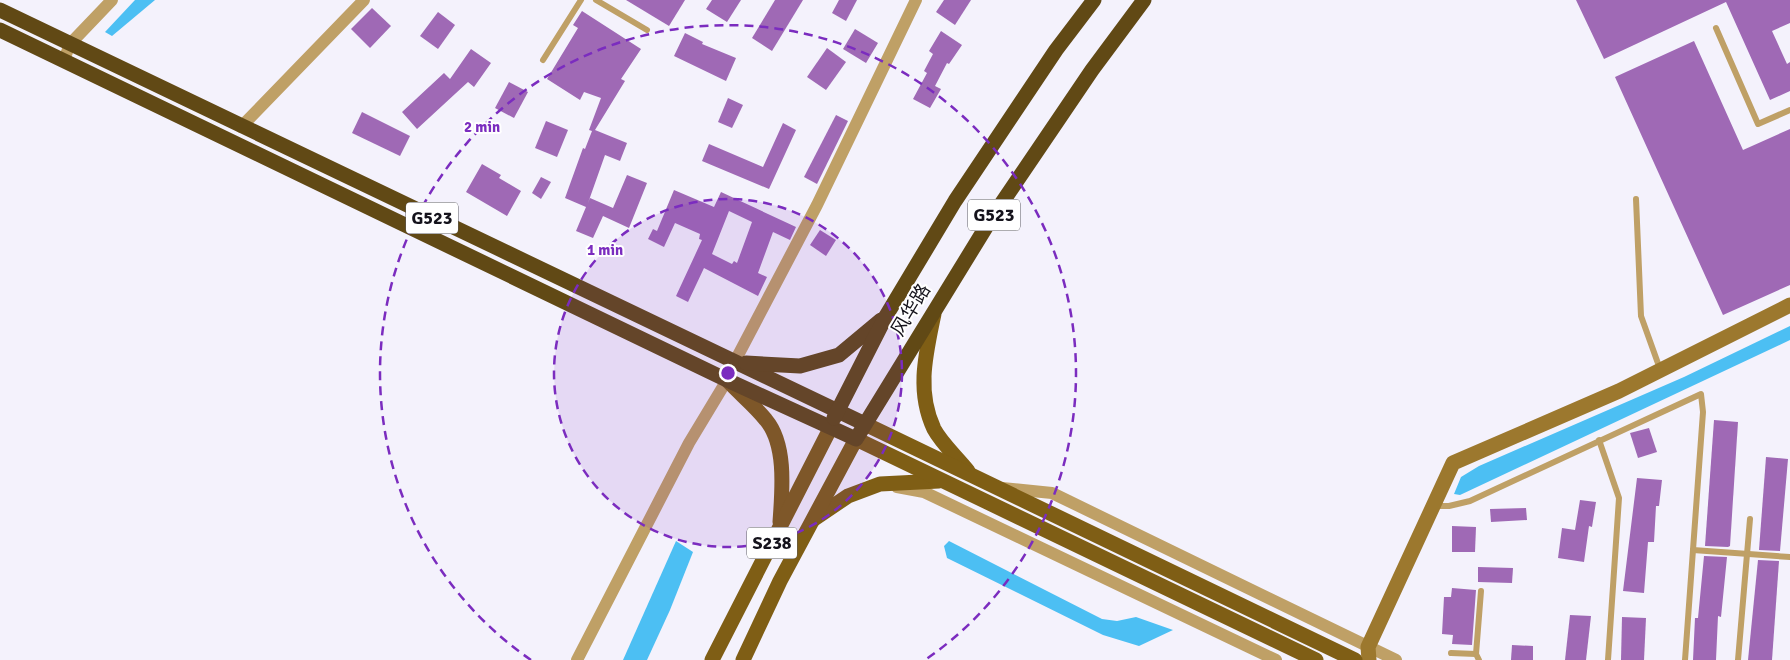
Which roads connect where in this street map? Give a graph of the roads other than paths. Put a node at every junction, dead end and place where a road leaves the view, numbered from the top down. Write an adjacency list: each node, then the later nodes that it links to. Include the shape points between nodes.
1 (112, 0): 12 (street)
2 (364, 0): 16 (street)
3 (581, 0): 14 (lane)
4 (596, 0): 11 (lane)
5 (916, 0): 21 (street, via 817,205)
6 (1094, 0): 20 (highway, 风华路 / G523, via 1056,50 961,194)
7 (1144, 0): 19 (highway, 风华路 / G523, via 991,219)
8 (0, 10): 12 (highway, G523)
9 (1716, 28): 15 (lane, via 1758,124)
10 (0, 30): 13 (highway, G523)
11 (647, 30)
12 (70, 44): 13 (street); 16 (highway, G523)
13 (64, 60): 23 (highway, G523)
14 (543, 60)
15 (1790, 110)
16 (241, 127): 21 (highway, G523)
17 (1636, 199): 22 (lane, via 1641,316)
18 (1790, 304): 22 (street)
19 (936, 307): 25 (highway, 风华路 / G523); 29 (main road, via 926,351 923,396 935,430)
20 (886, 316): 21 (highway, via 839,355 800,366); 24 (highway, 风华路 / G523)
21 (734, 363): 24 (highway, G523)
22 (1661, 370): 33 (street, via 1453,464)
23 (727, 380): 26 (highway, G523); 36 (main road, via 768,421 780,453 783,485); 44 (street, via 689,443)
24 (837, 409): 25 (highway, G523); 26 (highway, 风华路 / G523)
25 (865, 424): 27 (highway, 风华路 / G523); 29 (main road)
26 (831, 426): 27 (highway, G523); 36 (main road, 风华路 / S238)
27 (856, 439): 30 (main road); 35 (main road, 风华路 / S238)
28 (1599, 440): 33 (lane, via 1470,501); 37 (lane, via 1701,394); 51 (lane, via 1619,498)
29 (971, 474): 32 (main road)
30 (942, 481): 31 (main road); 48 (main road)
31 (880, 484): 35 (main road, via 848,496); 47 (street, via 924,492)
32 (998, 488): 41 (street, via 1052,492); 49 (main road)
33 (1432, 506): 41 (street)
34 (1750, 519): 38 (lane)
35 (813, 520): 46 (main road, 风华路 / S238)
36 (779, 528): 45 (main road, 风华路 / S238)
37 (1693, 550): 38 (lane); 52 (lane)
38 (1747, 554): 39 (lane); 53 (lane)
39 (1790, 557)
40 (1481, 591): 43 (lane)
41 (1369, 653): 50 (street)
42 (1451, 653): 43 (lane)
43 (1477, 657)
44 (576, 660)
45 (712, 660)
46 (743, 660)
47 (1276, 660)
48 (1316, 660)
49 (1355, 660)
50 (1396, 660)
51 (1608, 660)
52 (1685, 660)
53 (1738, 660)

